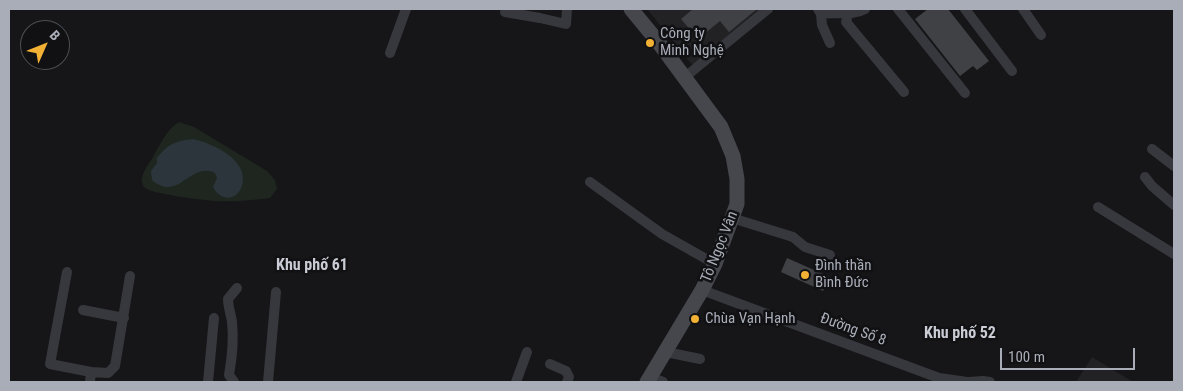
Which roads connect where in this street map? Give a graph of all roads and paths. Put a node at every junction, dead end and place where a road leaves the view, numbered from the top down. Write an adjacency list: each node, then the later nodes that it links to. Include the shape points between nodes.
1 (406, 9): 14 (street)
2 (567, 9): 10 (street, via 566,24)
3 (631, 9): 16 (main road, Tô Ngọc Vân)
4 (768, 9): 16 (street)
5 (865, 9): 11 (street)
6 (898, 9): 18 (street)
7 (964, 9): 15 (street)
8 (1023, 9): 12 (street)
9 (820, 11): 11 (street); 13 (street)
10 (505, 12)
11 (848, 15): 17 (street, via 846,22)
12 (1041, 35)
13 (830, 43)
14 (390, 53)
15 (1012, 71)
16 (685, 77): 25 (main road, Tô Ngọc Vân, via 721,127 733,156 737,204)
17 (904, 92)
18 (965, 92)
19 (1152, 149): 20 (street)
20 (1174, 166)
21 (1145, 177): 23 (street)
22 (590, 182): 28 (street, via 662,234)
23 (1174, 205)
24 (1098, 207): 27 (street)
25 (732, 218): 26 (street, via 793,237 805,247); 28 (main road, Tô Ngọc Vân)
26 (830, 254)
27 (1174, 254)
28 (715, 264): 32 (main road, Tô Ngọc Vân)
29 (67, 272): 41 (street, via 50,364)
30 (130, 276): 35 (street)
31 (237, 288): 44 (street, via 228,298 232,321 232,359 228,375)
32 (702, 290): 38 (main road, Tô Ngọc Vân); 48 (street, Đường Số 8, via 939,378)
33 (276, 292): 45 (street)
34 (83, 310): 35 (street)
35 (124, 318): 41 (street, via 115,366 108,373)
36 (214, 318): 43 (street)
37 (528, 352): 46 (street)
38 (666, 352): 39 (street); 42 (main road, Tô Ngọc Vân)
39 (700, 358)
40 (550, 364): 47 (street, via 566,371 570,377)
41 (91, 377)
42 (653, 381)
43 (208, 382)
44 (234, 382)
45 (268, 382)
46 (516, 382)
47 (567, 382)
48 (968, 382): 49 (street, Đường Số 8)
49 (986, 382)

